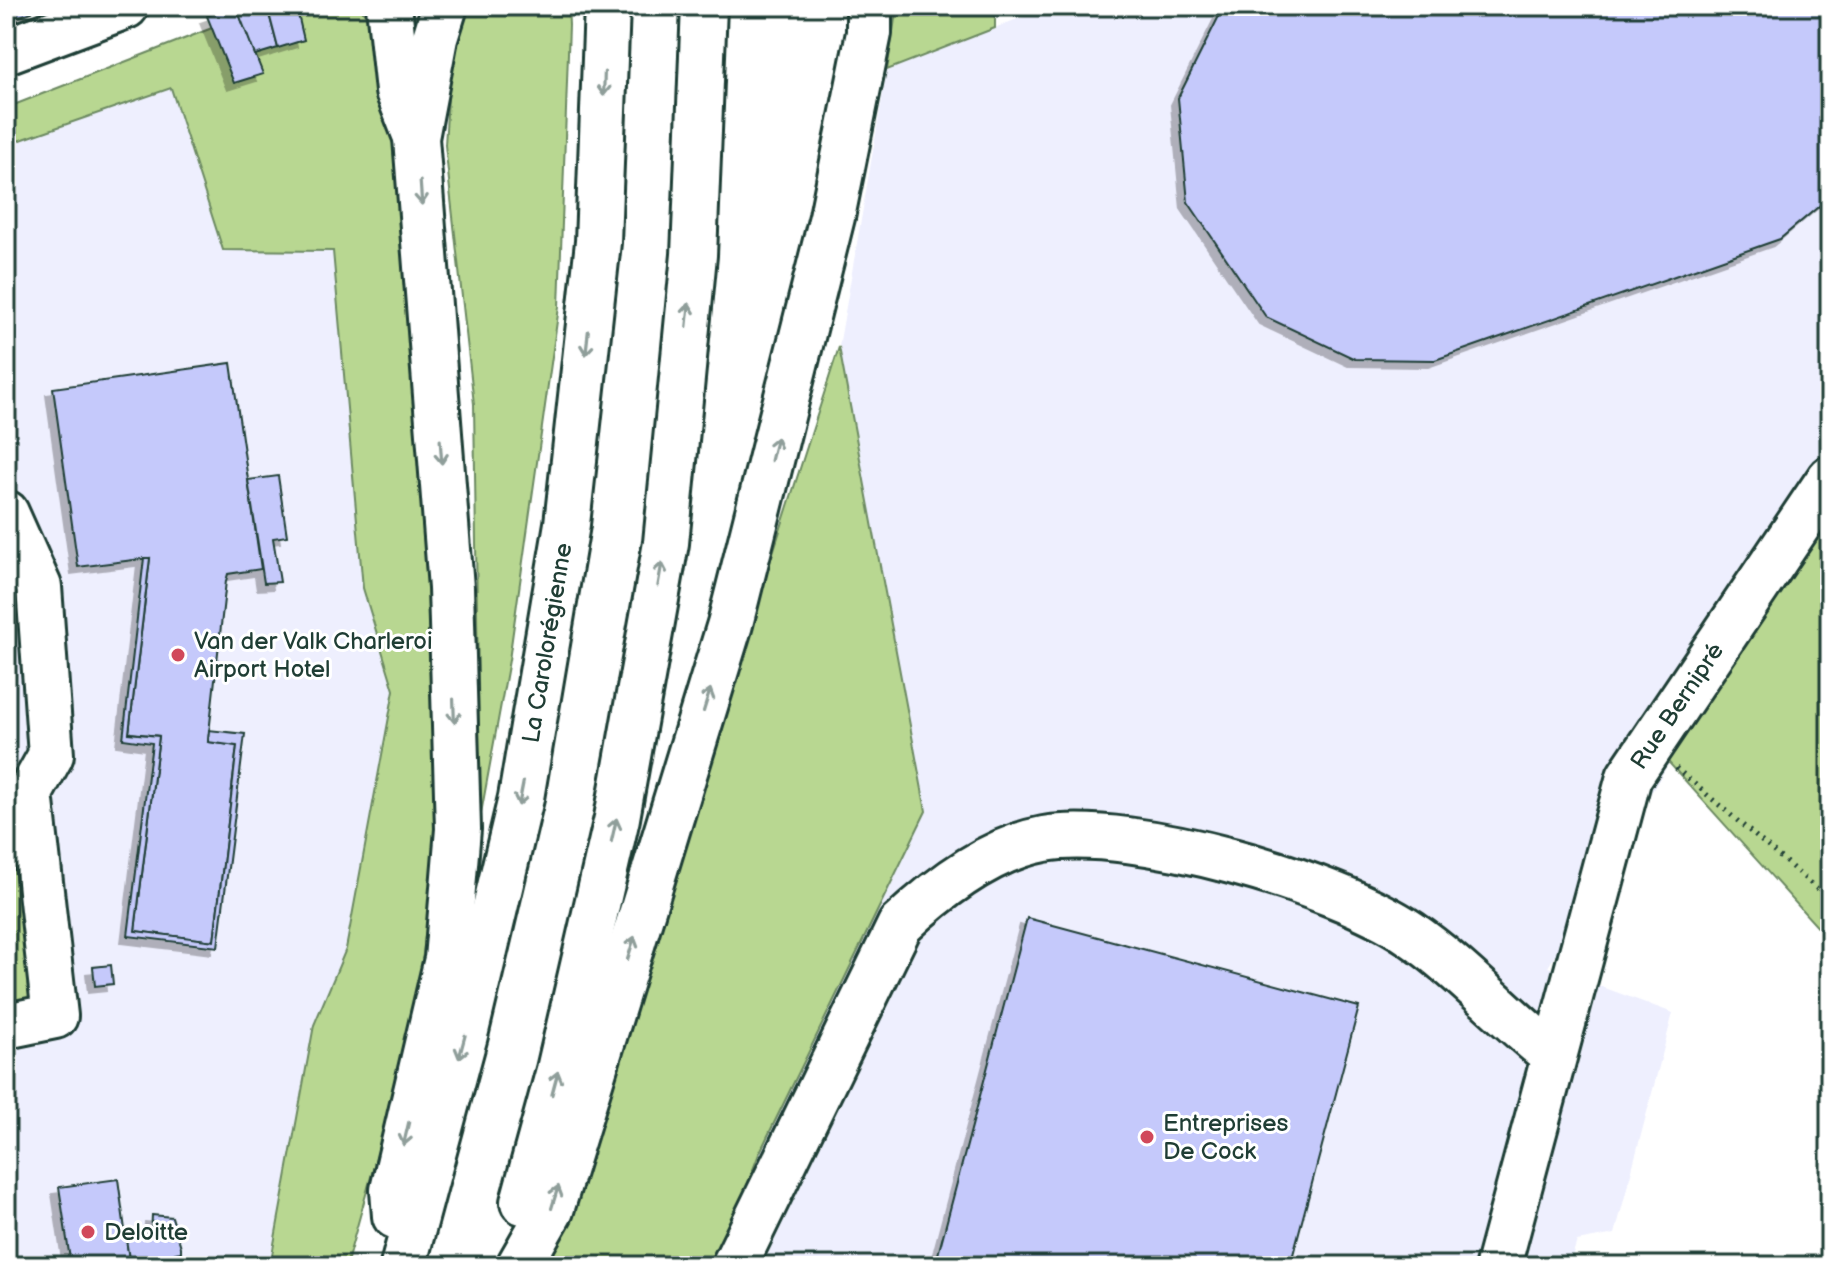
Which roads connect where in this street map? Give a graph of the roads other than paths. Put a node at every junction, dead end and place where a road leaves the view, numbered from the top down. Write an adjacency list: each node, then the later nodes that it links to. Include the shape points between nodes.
1 (126, 6): 7 (main road)
2 (389, 6): 8 (main road, via 398,91)
3 (445, 6): 8 (main road)
4 (607, 6): 13 (main road, La Carolorégienne, one-way to 13, via 598,242 567,524 521,798 465,1035)
5 (704, 6): 14 (main road, one-way to 5, via 559,1070 617,818 666,543 694,255)
6 (869, 6): 15 (main road, one-way to 6, via 551,1210 730,624 832,217 869,33)
7 (6, 51)
8 (416, 138): 13 (main road, one-way to 13, via 451,588 458,829 447,959 393,1190)
9 (1830, 478): 12 (main road, Rue Bernipré, via 1629,777)
10 (6, 513): 11 (main road, via 39,587 51,755 30,793 55,1016)
11 (6, 1026)
12 (1553, 1055): 16 (main road, via 1410,933 1362,906 1304,883 1146,843 1089,836 1042,839 964,874 900,925); 17 (main road, Rue Bernipré)
13 (401, 1266)
14 (505, 1266)
15 (519, 1266)
16 (734, 1266)
17 (1498, 1266)

